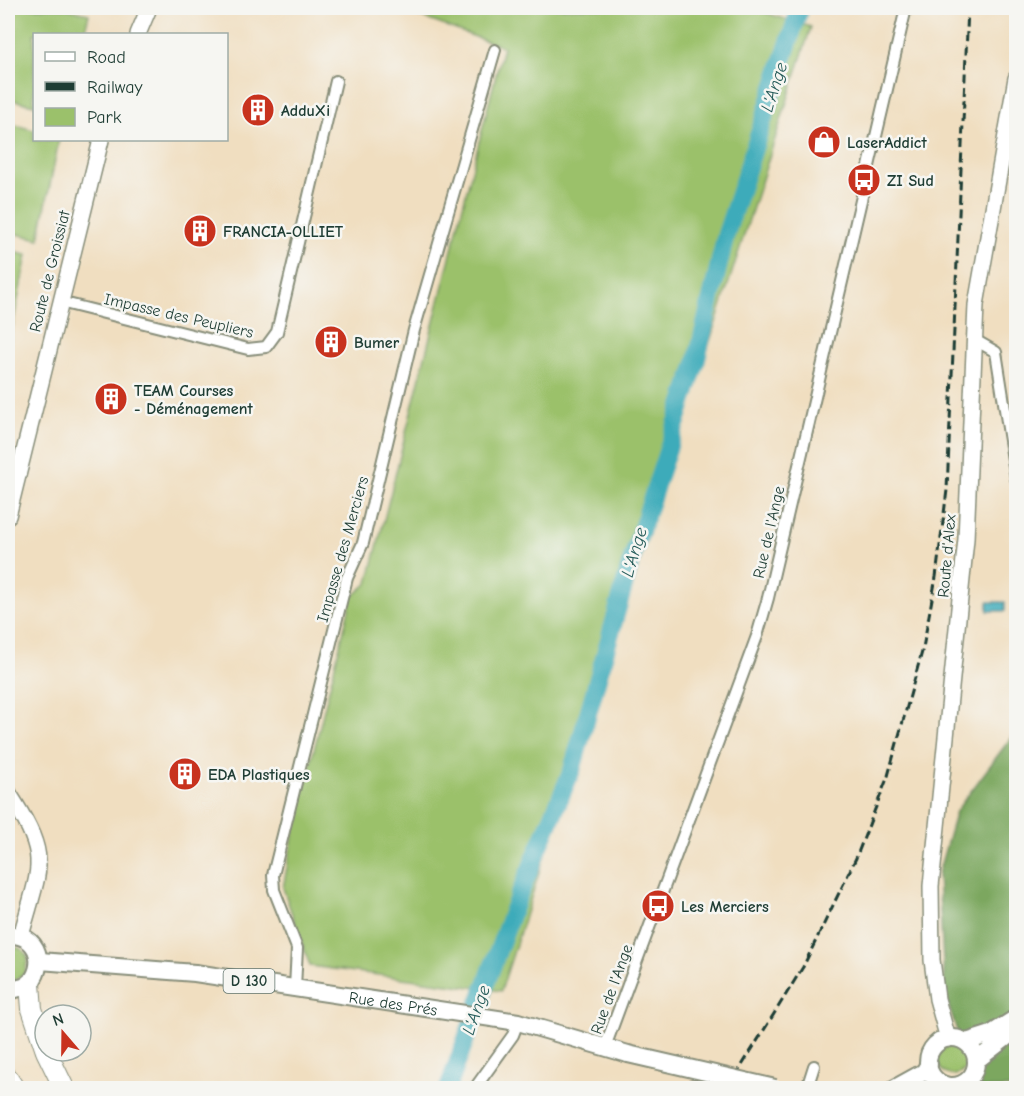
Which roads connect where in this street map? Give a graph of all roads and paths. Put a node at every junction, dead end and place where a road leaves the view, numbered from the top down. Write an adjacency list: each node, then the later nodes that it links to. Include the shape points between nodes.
1 (149, 8): 3 (street)
2 (906, 8): 24 (street, Rue de l'Ange, via 765,608)
3 (138, 33)
4 (495, 50): 16 (street, Impasse des Merciers, via 414,330 363,543 347,578 273,875 274,890 297,948)
5 (1017, 78): 9 (street, Route d'Alex, via 976,305)
6 (336, 81): 8 (street, Impasse des Peupliers, via 277,332 266,347 248,349)
7 (101, 141): 8 (street, Route de Groissiat)
8 (60, 302): 11 (street, Route de Groissiat)
9 (975, 340): 10 (street, via 996,352); 22 (street, Route d'Alex, via 966,539 931,886 932,960)
10 (1017, 479)
11 (8, 516)
12 (8, 792): 13 (street, via 32,832 39,856 36,891)
13 (14, 936): 14 (main road, via 33,944)
14 (40, 961): 15 (main road); 16 (main road, Rue des Prés / D 130, via 195,974)
15 (30, 984): 17 (main road); 18 (highway)
16 (295, 988): 20 (main road, Rue des Prés / D 130)
17 (8, 991)
18 (33, 1012)
19 (1017, 1018): 23 (main road, via 991,1034)
20 (518, 1022): 24 (main road, Rue des Prés / D 130); 34 (street)
21 (1017, 1030): 25 (main road)
22 (948, 1039): 23 (main road); 27 (main road, via 936,1045)
23 (966, 1042): 25 (main road)
24 (605, 1047): 35 (main road, Rue des Prés / D 130, bridge)
25 (976, 1061): 31 (main road, via 973,1074)
26 (52, 1063): 33 (highway)
27 (928, 1064): 30 (main road); 37 (main road, via 924,1072)
28 (814, 1066): 36 (street)
29 (8, 1079): 32 (highway)
30 (936, 1079): 31 (main road, via 949,1086); 38 (main road)
31 (963, 1086)
32 (14, 1089)
33 (64, 1089)
34 (476, 1089)
35 (775, 1089)
36 (807, 1089)
37 (896, 1089)
38 (903, 1089)

